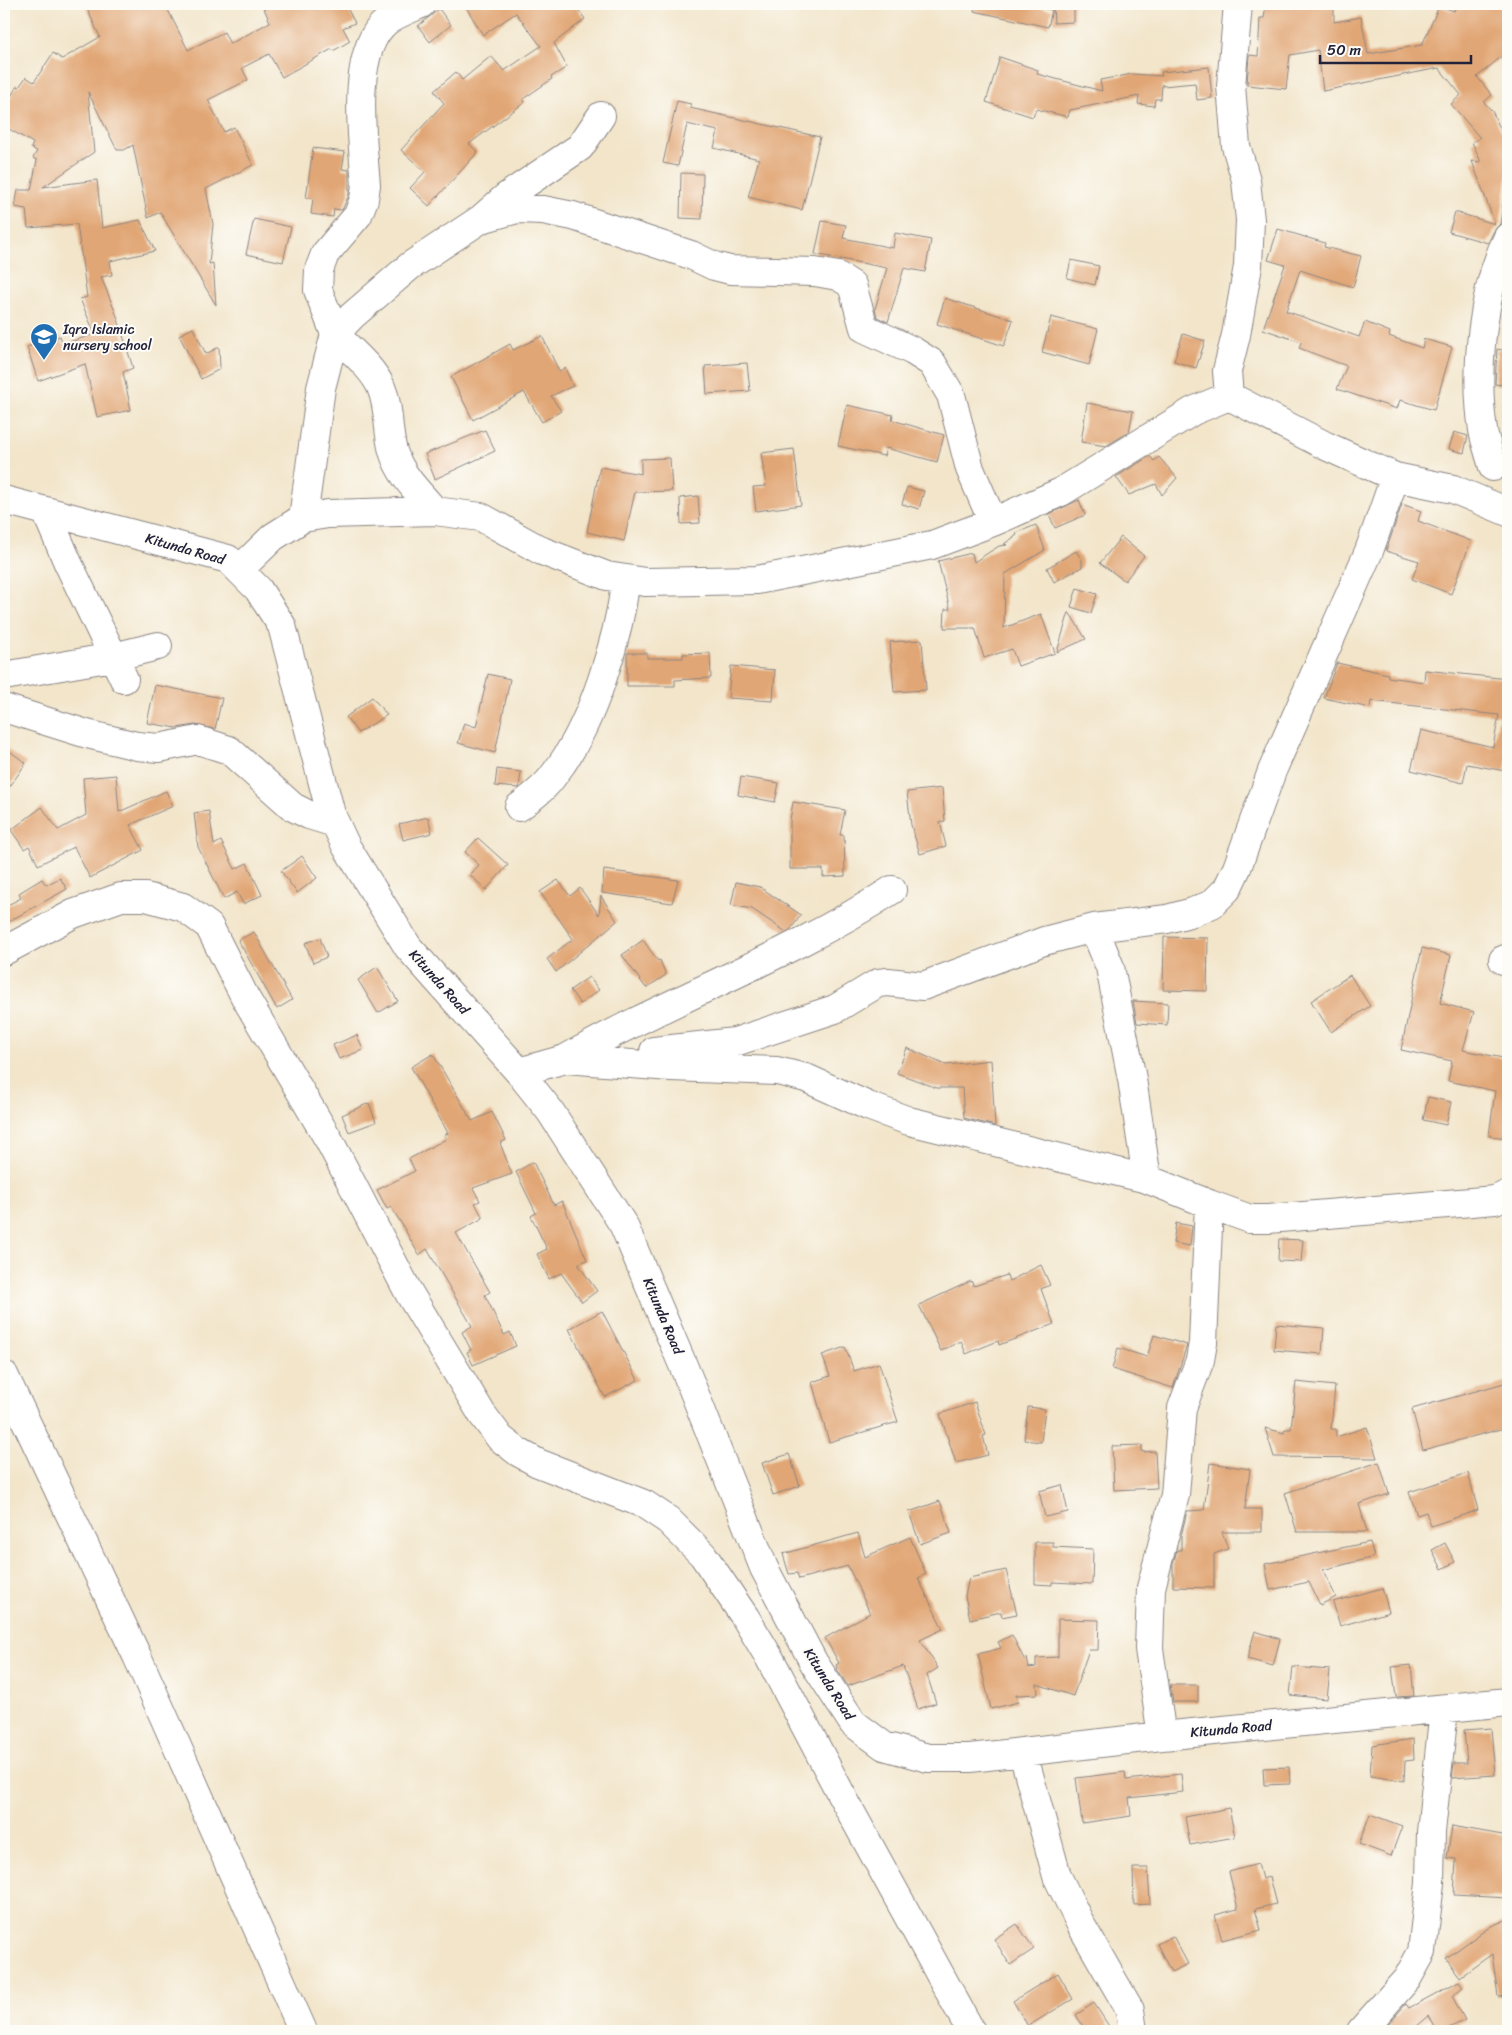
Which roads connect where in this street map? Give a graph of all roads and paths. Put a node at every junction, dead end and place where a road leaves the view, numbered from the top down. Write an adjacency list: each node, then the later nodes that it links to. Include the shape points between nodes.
1 (421, 4): 6 (street, via 386,22 374,37 367,55 360,95 366,185 364,198 358,215 324,254 319,270 318,290)
2 (1238, 4): 7 (street, via 1231,86 1236,146 1246,180 1250,220 1248,266 1227,371)
3 (601, 116): 4 (street, via 580,147 506,197)
4 (481, 219): 6 (street, via 410,266); 16 (street, via 517,209 543,210 573,216 730,270 815,272 838,276 852,285 864,328 932,363 951,395 970,468)
5 (1508, 237): 8 (street, via 1485,303 1479,382 1483,431)
6 (335, 334): 12 (street, via 380,386 397,463); 15 (street, via 321,388)
7 (1229, 396): 9 (street); 16 (street, via 1193,411 1062,492)
8 (1501, 465): 10 (street)
9 (1395, 478): 10 (street); 26 (street, via 1369,551 1272,771 1227,889 1212,904 1193,912)
10 (1453, 489): 13 (street)
11 (4, 500): 14 (street, Kitunda Road)
12 (435, 511): 15 (street, via 328,514); 18 (street, via 481,517 542,551 607,576)
13 (1508, 512)
14 (47, 514): 17 (street, Kitunda Road, via 228,559); 20 (street)
15 (303, 518): 17 (street, via 273,537)
16 (993, 522): 18 (street, via 932,545 757,580 645,582)
17 (239, 570): 24 (street, Kitunda Road, via 258,588 282,626)
18 (626, 579): 23 (street, via 608,662 577,738 554,776)
19 (158, 646): 20 (street)
20 (119, 668): 21 (street)
21 (4, 676)
22 (4, 708): 24 (street, via 137,746 159,748 198,740 229,750 294,806 309,815)
23 (519, 807)
24 (335, 823): 29 (street, Kitunda Road, via 408,947)
25 (892, 890): 28 (street, via 817,936 620,1028)
26 (1094, 928): 28 (street, via 1044,941 923,986 878,984 835,1009 734,1042); 30 (street, via 1110,967 1132,1078)
27 (4, 951): 39 (street, via 73,914 121,897 146,897 182,907 209,926 245,997 330,1142 409,1293 482,1414 500,1438 518,1452 538,1463 644,1504 668,1520 703,1555 769,1657)
28 (565, 1059): 29 (street); 30 (street, via 777,1071 806,1078 909,1121)
29 (520, 1072): 37 (street, Kitunda Road, via 580,1154 624,1226 685,1368 764,1568 814,1663 852,1723 884,1746 928,1758)
30 (1147, 1179): 32 (street)
31 (1508, 1194): 32 (street, via 1495,1200 1268,1219 1250,1219)
32 (1209, 1204): 36 (street, via 1203,1344 1182,1408 1175,1495 1151,1588 1149,1648)
33 (4, 1375): 38 (street, via 137,1656)
34 (1508, 1702): 35 (street, Kitunda Road)
35 (1444, 1709): 36 (street, Kitunda Road); 41 (street, via 1422,1952 1407,1979)
36 (1162, 1736): 37 (street, Kitunda Road)
37 (1023, 1753): 40 (street, via 1057,1876 1130,2010)
38 (303, 2031)
39 (971, 2031)
40 (1132, 2031)
41 (1361, 2031)

